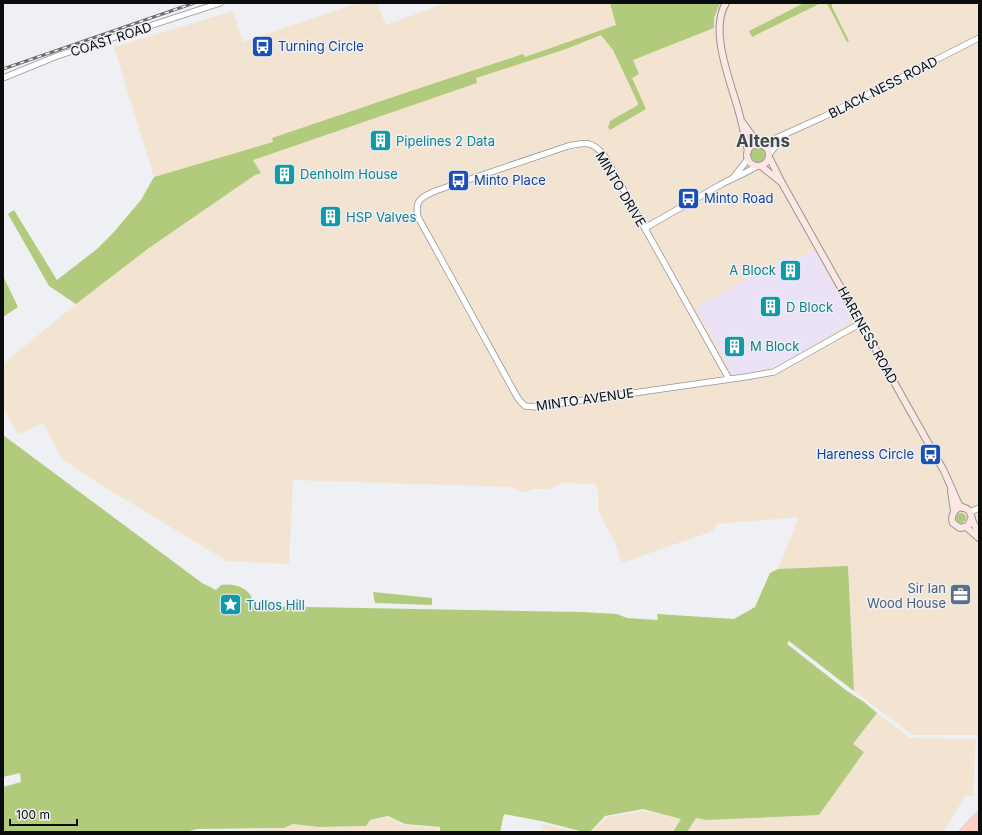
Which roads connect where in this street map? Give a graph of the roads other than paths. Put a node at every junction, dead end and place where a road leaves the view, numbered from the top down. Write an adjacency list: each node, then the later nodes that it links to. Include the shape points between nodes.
1 (220, 3): 4 (street, COAST ROAD, via 63,54)
2 (726, 3): 5 (main road, via 719,18 720,45)
3 (979, 38): 6 (street, BLACK NESS ROAD)
4 (3, 78)
5 (742, 122): 7 (main road); 8 (main road)
6 (786, 134): 7 (street, BLACK NESS ROAD); 9 (street, BLACK NESS ROAD)
7 (760, 144): 8 (main road); 9 (main road, via 767,148)
8 (748, 151): 10 (main road)
9 (769, 155): 11 (main road, via 768,162); 13 (main road, HARENESS ROAD)
10 (748, 159): 11 (main road, via 751,164); 12 (street)
11 (759, 166): 12 (street); 13 (main road, HARENESS ROAD)
12 (732, 178): 15 (street)
13 (782, 183): 16 (main road, HARENESS ROAD)
14 (417, 205): 15 (street, MINTO DRIVE, via 421,198 438,190 568,146 587,143 604,154); 17 (street, MINTO AVENUE, via 418,217 516,395 526,406 536,407)
15 (644, 228): 17 (street, MINTO DRIVE)
16 (861, 323): 17 (street, MINTO AVENUE, via 774,372); 18 (main road, HARENESS ROAD)
17 (729, 379)
18 (951, 488): 19 (main road, HARENESS ROAD); 21 (main road, HARENESS ROAD)
19 (963, 508): 21 (main road); 22 (main road)
20 (979, 508): 22 (street)
21 (954, 511): 24 (main road, via 953,523 958,527)
22 (970, 512): 23 (main road)
23 (971, 520): 24 (main road); 25 (main road)
24 (966, 527): 26 (main road)
25 (979, 532)
26 (979, 538)
27 (979, 816): 29 (main road)
28 (979, 826): 30 (main road)
29 (963, 832)
30 (973, 832)

